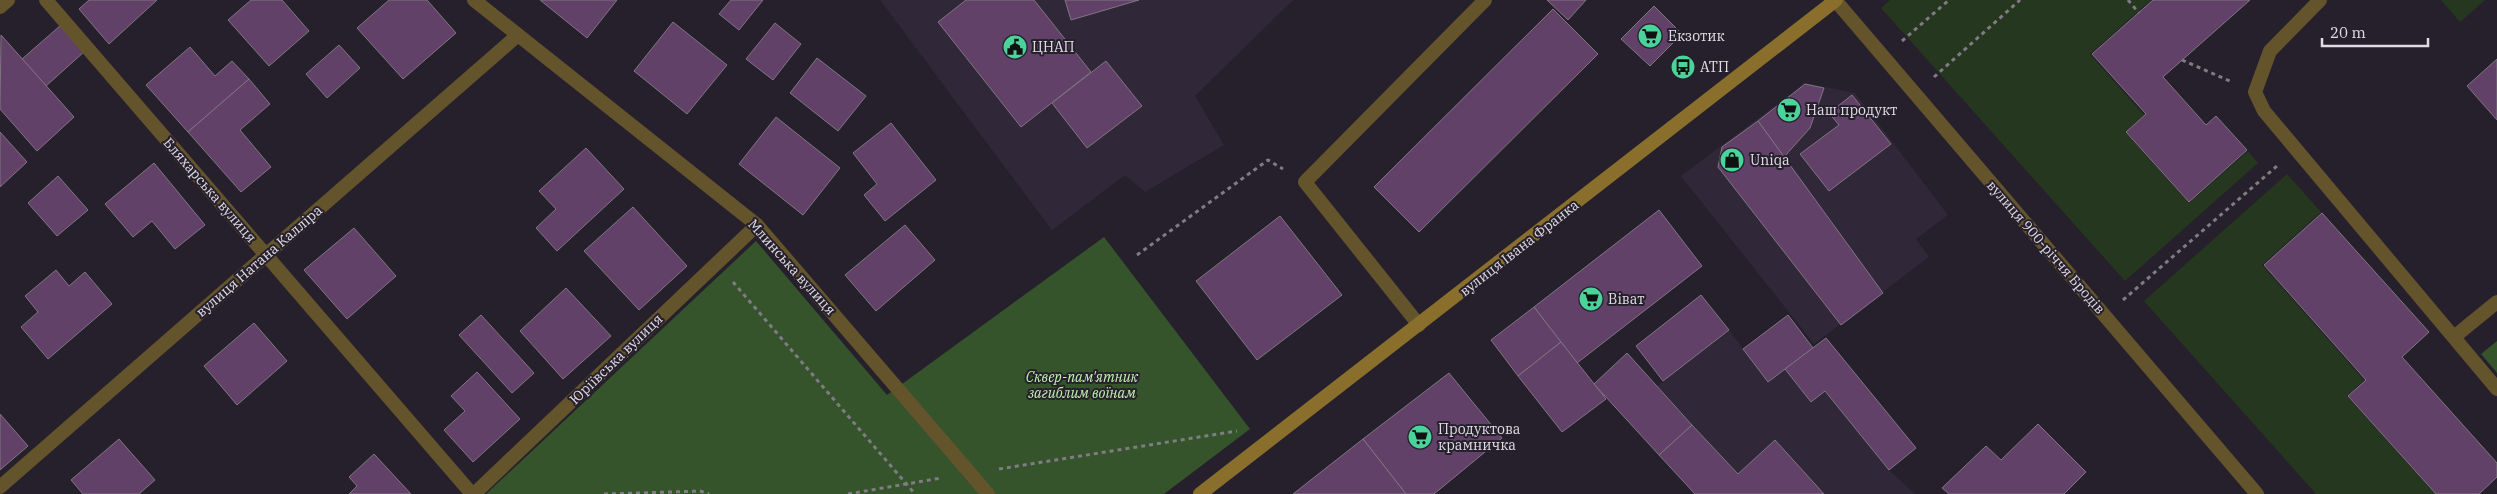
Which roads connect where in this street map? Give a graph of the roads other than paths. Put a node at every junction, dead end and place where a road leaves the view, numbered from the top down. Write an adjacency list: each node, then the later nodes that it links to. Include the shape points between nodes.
1 (8, 0): 7 (street)
2 (46, 0): 10 (street, Бляхарська вулиця)
3 (474, 0): 8 (street, Млинська вулиця)
4 (1486, 0): 12 (street, via 1305,182)
5 (1835, 0): 12 (main road, вулиця Івана Франка); 19 (street, вулиця 900-річчя Бродів)
6 (2320, 0): 13 (street, via 2270,51 2255,92 2264,111)
7 (0, 7)
8 (518, 35): 9 (street, Млинська вулиця); 10 (street, вулиця Натана Калліра)
9 (757, 225): 16 (street, Юріївська вулиця); 17 (street, Млинська вулиця)
10 (266, 255): 15 (street, вулиця Натана Калліра); 16 (street, Бляхарська вулиця)
11 (2497, 302): 13 (street)
12 (1419, 325): 18 (main road, вулиця Івана Франка)
13 (2454, 337): 14 (street)
14 (2497, 389)
15 (0, 487)
16 (473, 494)
17 (988, 494)
18 (1200, 494)
19 (2257, 494)

